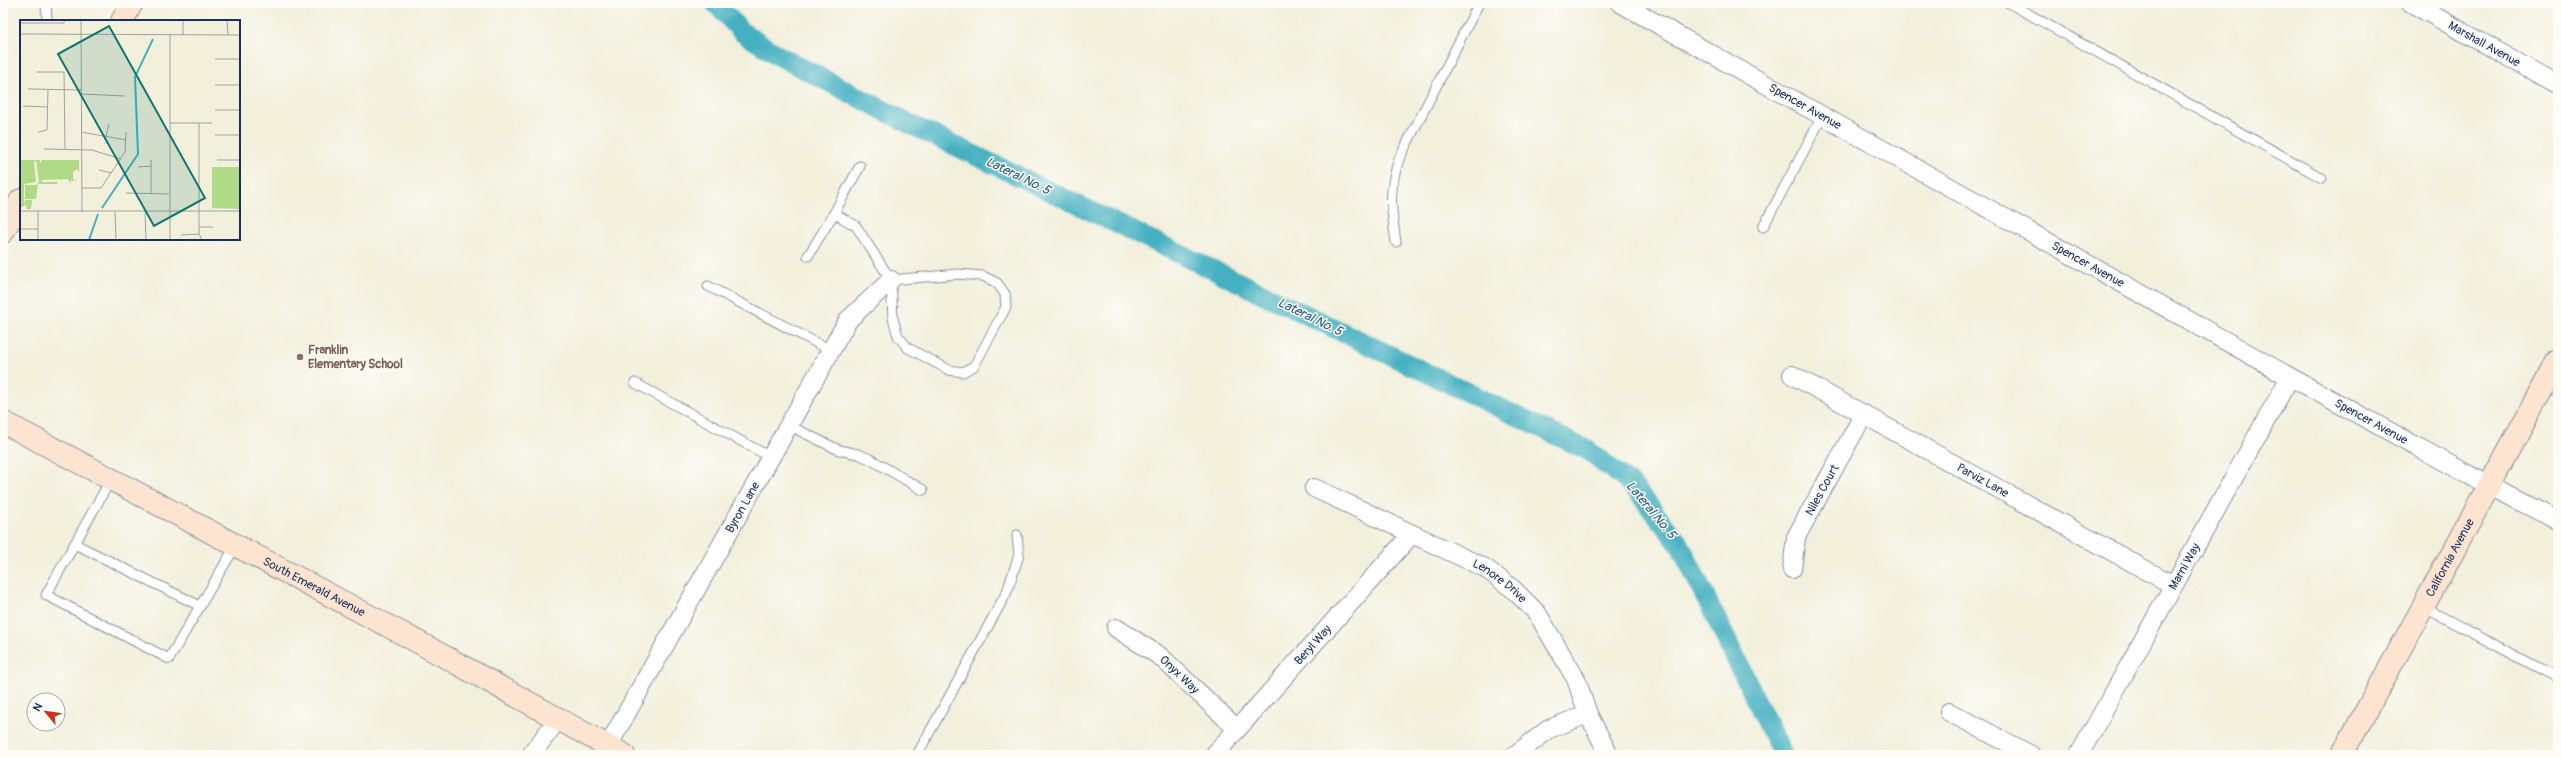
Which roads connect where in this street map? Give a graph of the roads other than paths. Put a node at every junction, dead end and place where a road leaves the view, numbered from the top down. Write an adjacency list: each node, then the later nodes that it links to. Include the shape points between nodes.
1 (46, 3): 7 (lane)
2 (132, 3): 8 (street)
3 (1479, 3): 17 (lane, via 1399,159 1392,182 1390,205)
4 (1620, 3): 10 (street, Spencer Avenue)
5 (2009, 3): 12 (lane)
6 (2411, 3): 9 (street, Marshall Avenue)
7 (47, 20)
8 (123, 20)
9 (2558, 85)
10 (1822, 117): 15 (lane); 24 (street, Spencer Avenue)
11 (860, 166): 14 (lane)
12 (2322, 178)
13 (20, 202): 16 (street)
14 (833, 215): 18 (lane); 19 (lane, via 856,226)
15 (1763, 227)
16 (3, 232)
17 (1396, 242)
18 (808, 256)
19 (891, 280): 19 (lane, via 893,319 898,336 908,348 949,370 963,372 974,366 1006,307 1005,294 997,283 983,276 958,274); 21 (street, Byron Lane, via 848,320)
20 (708, 286): 21 (lane)
21 (830, 350): 28 (street, Byron Lane)
22 (2558, 360): 31 (street, California Avenue)
23 (1792, 375): 26 (street, Parviz Lane)
24 (2290, 377): 31 (street, Spencer Avenue); 40 (street, Marni Way)
25 (635, 383): 29 (lane)
26 (1864, 414): 39 (street, Niles Court, via 1796,537); 40 (street, Parviz Lane)
27 (3, 422): 30 (street, South Emerald Avenue)
28 (788, 425): 29 (street, Byron Lane); 33 (lane, via 838,450 870,459)
29 (770, 457): 49 (street, Byron Lane)
30 (111, 479): 37 (lane); 38 (street, South Emerald Avenue)
31 (2490, 487): 34 (street, Spencer Avenue); 42 (street, California Avenue)
32 (1314, 488): 36 (street, Lenore Drive)
33 (923, 490)
34 (2558, 521)
35 (1017, 535): 51 (lane, via 1019,555 1007,592)
36 (1411, 535): 46 (street, Lenore Drive, via 1485,568 1513,589 1537,613 1576,679); 48 (street, Beryl Way)
37 (75, 544): 41 (lane); 41 (lane, via 46,595 169,659)
38 (236, 545): 41 (lane); 47 (street, South Emerald Avenue)
39 (1792, 569)
40 (2173, 585): 56 (street, Marni Way)
41 (200, 606)
42 (2423, 607): 44 (lane); 57 (street, California Avenue)
43 (1116, 628): 48 (street, Onyx Way, via 1161,658)
44 (2558, 678)
45 (1949, 712): 55 (street)
46 (1588, 714): 53 (street, via 1549,729); 54 (street, Lenore Drive)
47 (558, 719): 49 (street, South Emerald Avenue); 50 (street)
48 (1237, 729): 52 (street, Beryl Way)
49 (616, 750)
50 (531, 755)
51 (917, 755)
52 (1214, 755)
53 (1514, 755)
54 (1609, 755)
55 (2031, 755)
56 (2079, 755)
57 (2342, 755)

